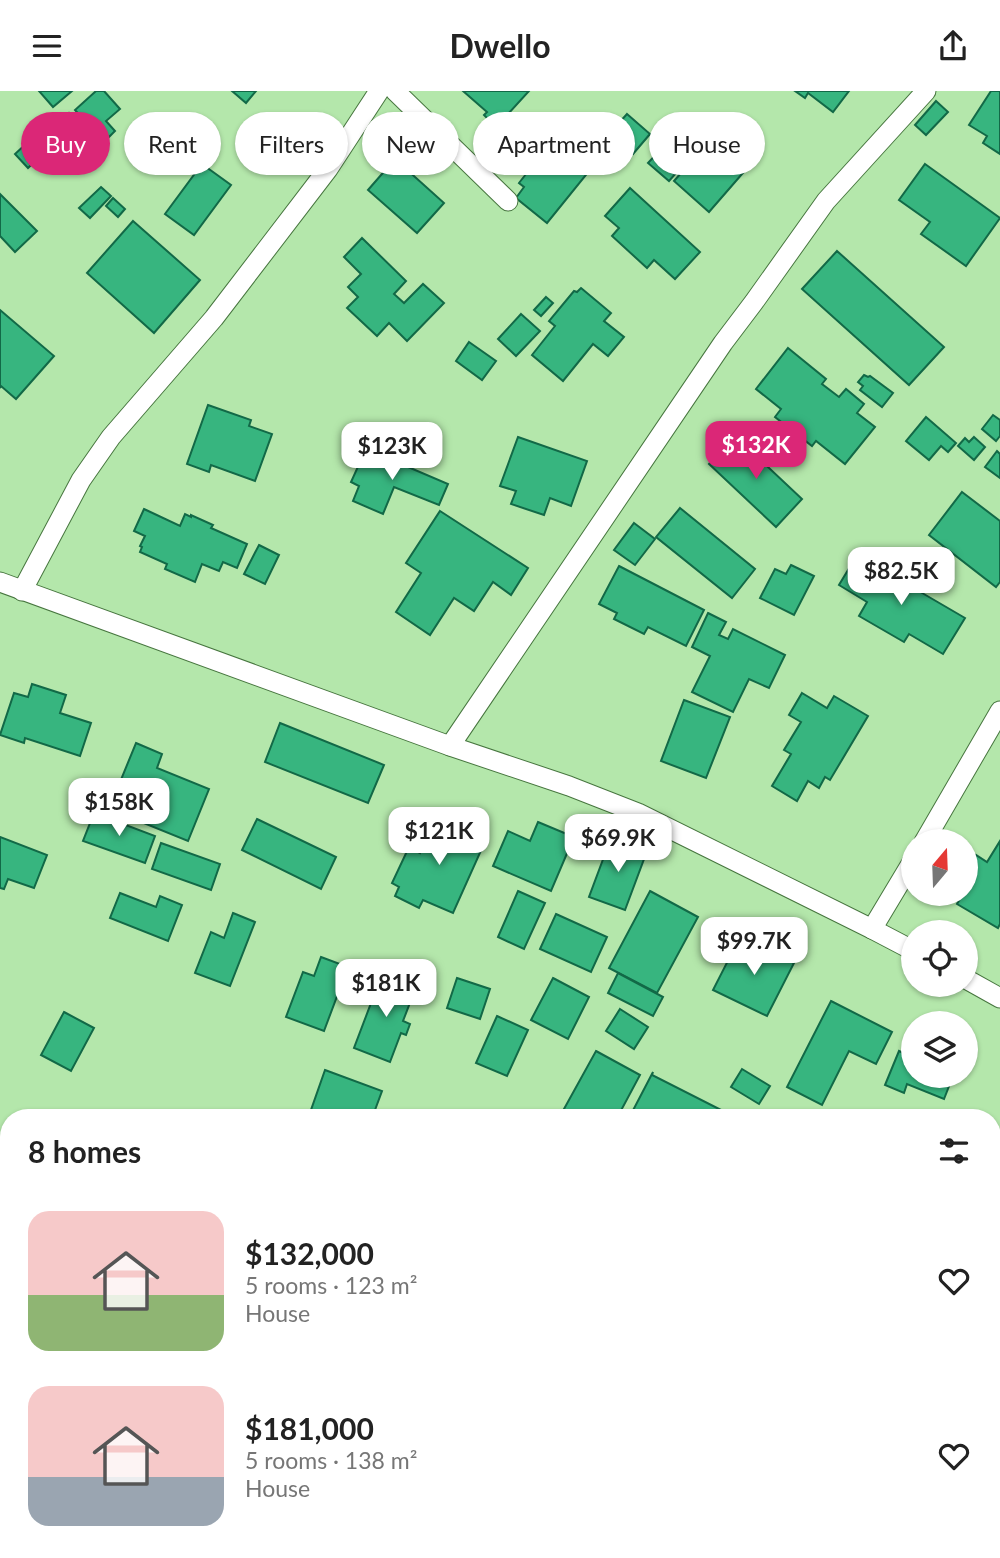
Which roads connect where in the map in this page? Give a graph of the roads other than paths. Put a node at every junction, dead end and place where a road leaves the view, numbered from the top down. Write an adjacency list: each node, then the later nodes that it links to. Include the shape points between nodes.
1 (379, 91): 6 (street, via 328,169 214,318 111,437 82,480)
2 (395, 91): 4 (street)
3 (926, 91): 8 (street, via 826,201 723,343)
4 (508, 201)
5 (0, 582): 6 (street)
6 (22, 591): 8 (street)
7 (1000, 711): 9 (street)
8 (450, 746): 11 (street, via 638,813)
9 (932, 829)
10 (901, 881): 11 (street)
11 (872, 929): 12 (street)
12 (901, 944)
13 (978, 986): 14 (street)
14 (1000, 998)

